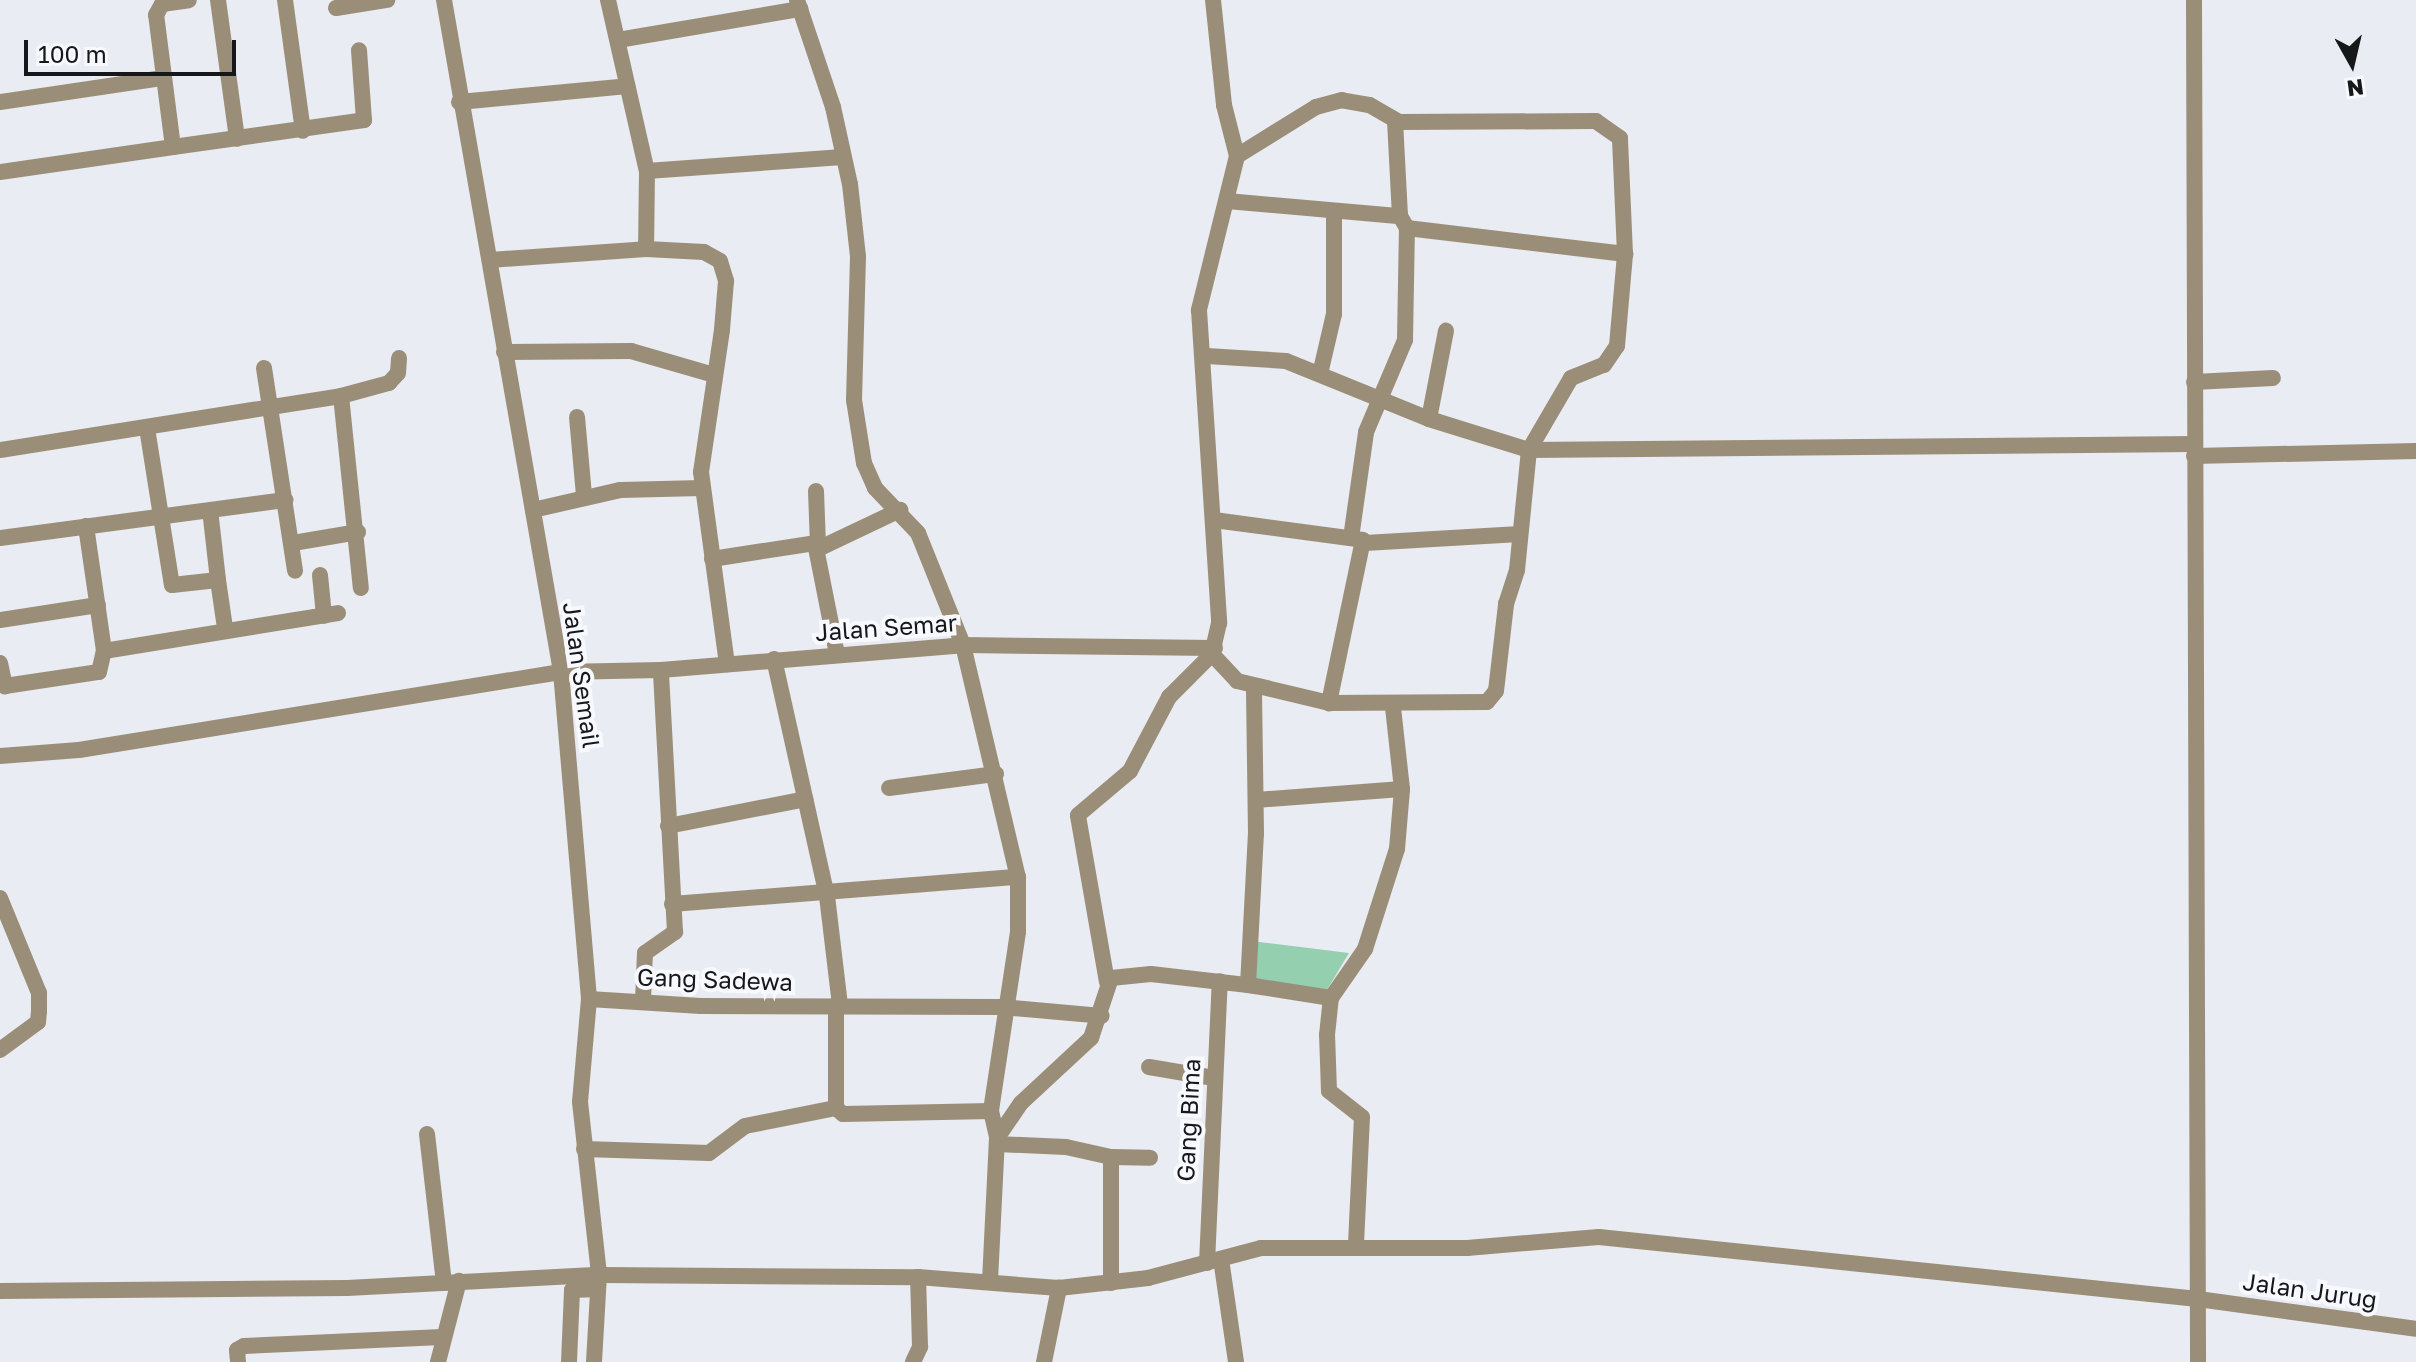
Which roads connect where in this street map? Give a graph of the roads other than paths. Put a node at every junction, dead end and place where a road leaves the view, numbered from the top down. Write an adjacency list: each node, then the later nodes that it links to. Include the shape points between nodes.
1 (189, 0): 13 (street, via 158,7)
2 (218, 0): 19 (street)
3 (285, 0): 18 (street)
4 (387, 0): 10 (street)
5 (444, 0): 16 (street, Jalan Semail)
6 (608, 0): 11 (street)
7 (1213, 0): 21 (street, via 1224,105)
8 (2194, 0): 39 (street)
9 (799, 5): 11 (street); 22 (street)
10 (336, 8)
11 (618, 40): 14 (street)
12 (359, 50): 18 (street, via 364,120)
13 (163, 78): 15 (street); 20 (street)
14 (627, 86): 16 (street); 23 (street)
15 (0, 102)
16 (459, 102): 30 (street, Jalan Semail)
17 (1395, 122): 21 (street, via 1361,102 1331,101); 27 (street); 29 (street, via 1596,121 1611,127 1625,151)
18 (303, 131): 19 (street)
19 (237, 139): 20 (street)
20 (173, 147): 24 (street)
21 (1237, 156): 25 (street)
22 (843, 157): 23 (street); 56 (street, via 858,257 854,400 864,463 875,488)
23 (647, 171): 28 (street)
24 (0, 172)
25 (1227, 201): 26 (street); 33 (street, via 1199,310)
26 (1334, 214): 27 (street); 36 (street, via 1334,314)
27 (1403, 222): 29 (street); 41 (street, via 1403,355)
28 (646, 249): 30 (street); 37 (street, via 704,252 720,261 726,281)
29 (1625, 254): 47 (street, via 1611,358 1571,378)
30 (490, 260): 32 (street, Jalan Semail)
31 (1446, 331): 44 (street)
32 (504, 352): 37 (street, via 631,351); 55 (street, Jalan Semail)
33 (1207, 356): 36 (street, via 1286,361); 58 (street)
34 (399, 358): 40 (street, via 398,373 389,383)
35 (264, 368): 42 (street)
36 (1320, 374): 41 (street)
37 (714, 375): 50 (street)
38 (2273, 378): 39 (street)
39 (2194, 382): 48 (street)
40 (341, 396): 42 (street); 60 (street)
41 (1379, 399): 44 (street); 63 (street, via 1366,432)
42 (271, 409): 45 (street); 53 (street)
43 (577, 417): 52 (street)
44 (1429, 419): 47 (street)
45 (147, 428): 46 (street); 57 (street)
46 (0, 450)
47 (1529, 450): 48 (street); 61 (street)
48 (2194, 450): 49 (street); 124 (street)
49 (2416, 451)
50 (702, 488): 52 (street); 66 (street)
51 (816, 491): 65 (street)
52 (584, 496): 55 (street)
53 (285, 500): 54 (street); 64 (street)
54 (210, 510): 57 (street); 69 (street)
55 (533, 510): 82 (street, Jalan Semail)
56 (900, 510): 65 (street); 74 (street, via 918,533)
57 (158, 516): 59 (street); 69 (street, via 169,583)
58 (1214, 520): 63 (street); 76 (street)
59 (86, 526): 62 (street); 71 (street)
60 (358, 532): 64 (street); 70 (street)
61 (1520, 534): 63 (street); 85 (street, via 1494,697)
62 (0, 538)
63 (1358, 540): 84 (street)
64 (293, 543): 67 (street)
65 (819, 547): 66 (street); 77 (street)
66 (712, 559): 80 (street)
67 (295, 571)
68 (320, 575): 73 (street, via 331,615)
69 (218, 580): 73 (street)
70 (361, 588)
71 (98, 605): 72 (street); 75 (street)
72 (0, 620)
73 (225, 628): 75 (street)
74 (963, 645): 76 (street, Jalan Semar); 77 (street, Jalan Semar); 87 (street)
75 (104, 651): 79 (street, via 99,672 6,686)
76 (1214, 651): 83 (street, via 1237,681); 98 (street, via 1169,697 1130,771 1078,815)
77 (837, 654): 78 (street, Jalan Semar)
78 (774, 659): 80 (street, Jalan Semar); 90 (street)
79 (0, 663)
80 (727, 664): 81 (street, Jalan Semar)
81 (661, 670): 82 (street, Jalan Semar); 92 (street)
82 (561, 672): 86 (street, Jalan Semar, via 79,750); 101 (street, Jalan Semail)
83 (1254, 688): 84 (street); 91 (street)
84 (1329, 703): 85 (street)
85 (1393, 707): 89 (street)
86 (0, 756)
87 (996, 774): 88 (street); 93 (street)
88 (889, 788)
89 (1402, 789): 91 (street); 100 (street, via 1397,849 1372,930)
90 (805, 799): 92 (street); 94 (street)
91 (1256, 800): 99 (street)
92 (668, 826): 96 (street)
93 (1018, 877): 94 (street); 104 (street, via 1018,932)
94 (827, 896): 96 (street); 103 (street)
95 (0, 898): 106 (street, via 39,993 38,1022)
96 (672, 904): 102 (street, via 675,932 645,953)
97 (1220, 981): 98 (street, via 1133,973); 99 (street); 108 (street, Gang Bima)
98 (1107, 982): 105 (street)
99 (1248, 985): 100 (street)
100 (1331, 998): 115 (street, via 1327,1083 1363,1121)
101 (589, 999): 102 (street, Gang Sadewa); 112 (street, Jalan Semail, via 580,1102)
102 (643, 1000): 103 (street, Gang Sadewa)
103 (838, 1005): 104 (street, Gang Sadewa); 109 (street)
104 (1002, 1007): 105 (street, Gang Sadewa); 110 (street)
105 (1102, 1016): 110 (street, via 1091,1038)
106 (0, 1050)
107 (1149, 1067): 108 (street)
108 (1214, 1078): 116 (street, Gang Bima)
109 (836, 1108): 110 (street, via 859,1116); 112 (street, via 745,1126 709,1153)
110 (994, 1129): 113 (street); 118 (street)
111 (427, 1134): 119 (street)
112 (584, 1149): 120 (street, Jalan Semail)
113 (1111, 1157): 114 (street); 121 (street)
114 (1150, 1158)
115 (1356, 1244): 116 (street, Jalan Jurug, via 1261,1248); 124 (street, Jalan Jurug, via 1467,1248 1619,1238)
116 (1214, 1261): 121 (street, Jalan Jurug); 133 (street, Gang Bima)
117 (918, 1277): 118 (street, Jalan Jurug); 120 (street, Jalan Jurug); 131 (street, via 920,1347)
118 (990, 1280): 122 (street, Jalan Jurug)
119 (452, 1282): 120 (street, Jalan Jurug); 123 (street, Jalan Jurug); 126 (street)
120 (598, 1282): 129 (street, via 572,1290); 130 (street, Jalan Semail)
121 (1111, 1283): 122 (street, Jalan Jurug)
122 (1059, 1288): 132 (street)
123 (0, 1291)
124 (2198, 1299): 125 (street, Jalan Jurug); 134 (street)
125 (2416, 1329)
126 (442, 1337): 127 (street, via 244,1346 238,1348); 128 (street)
127 (238, 1362)
128 (438, 1362)
129 (569, 1362)
130 (594, 1362)
131 (913, 1362)
132 (1044, 1362)
133 (1236, 1362)
134 (2198, 1362)

